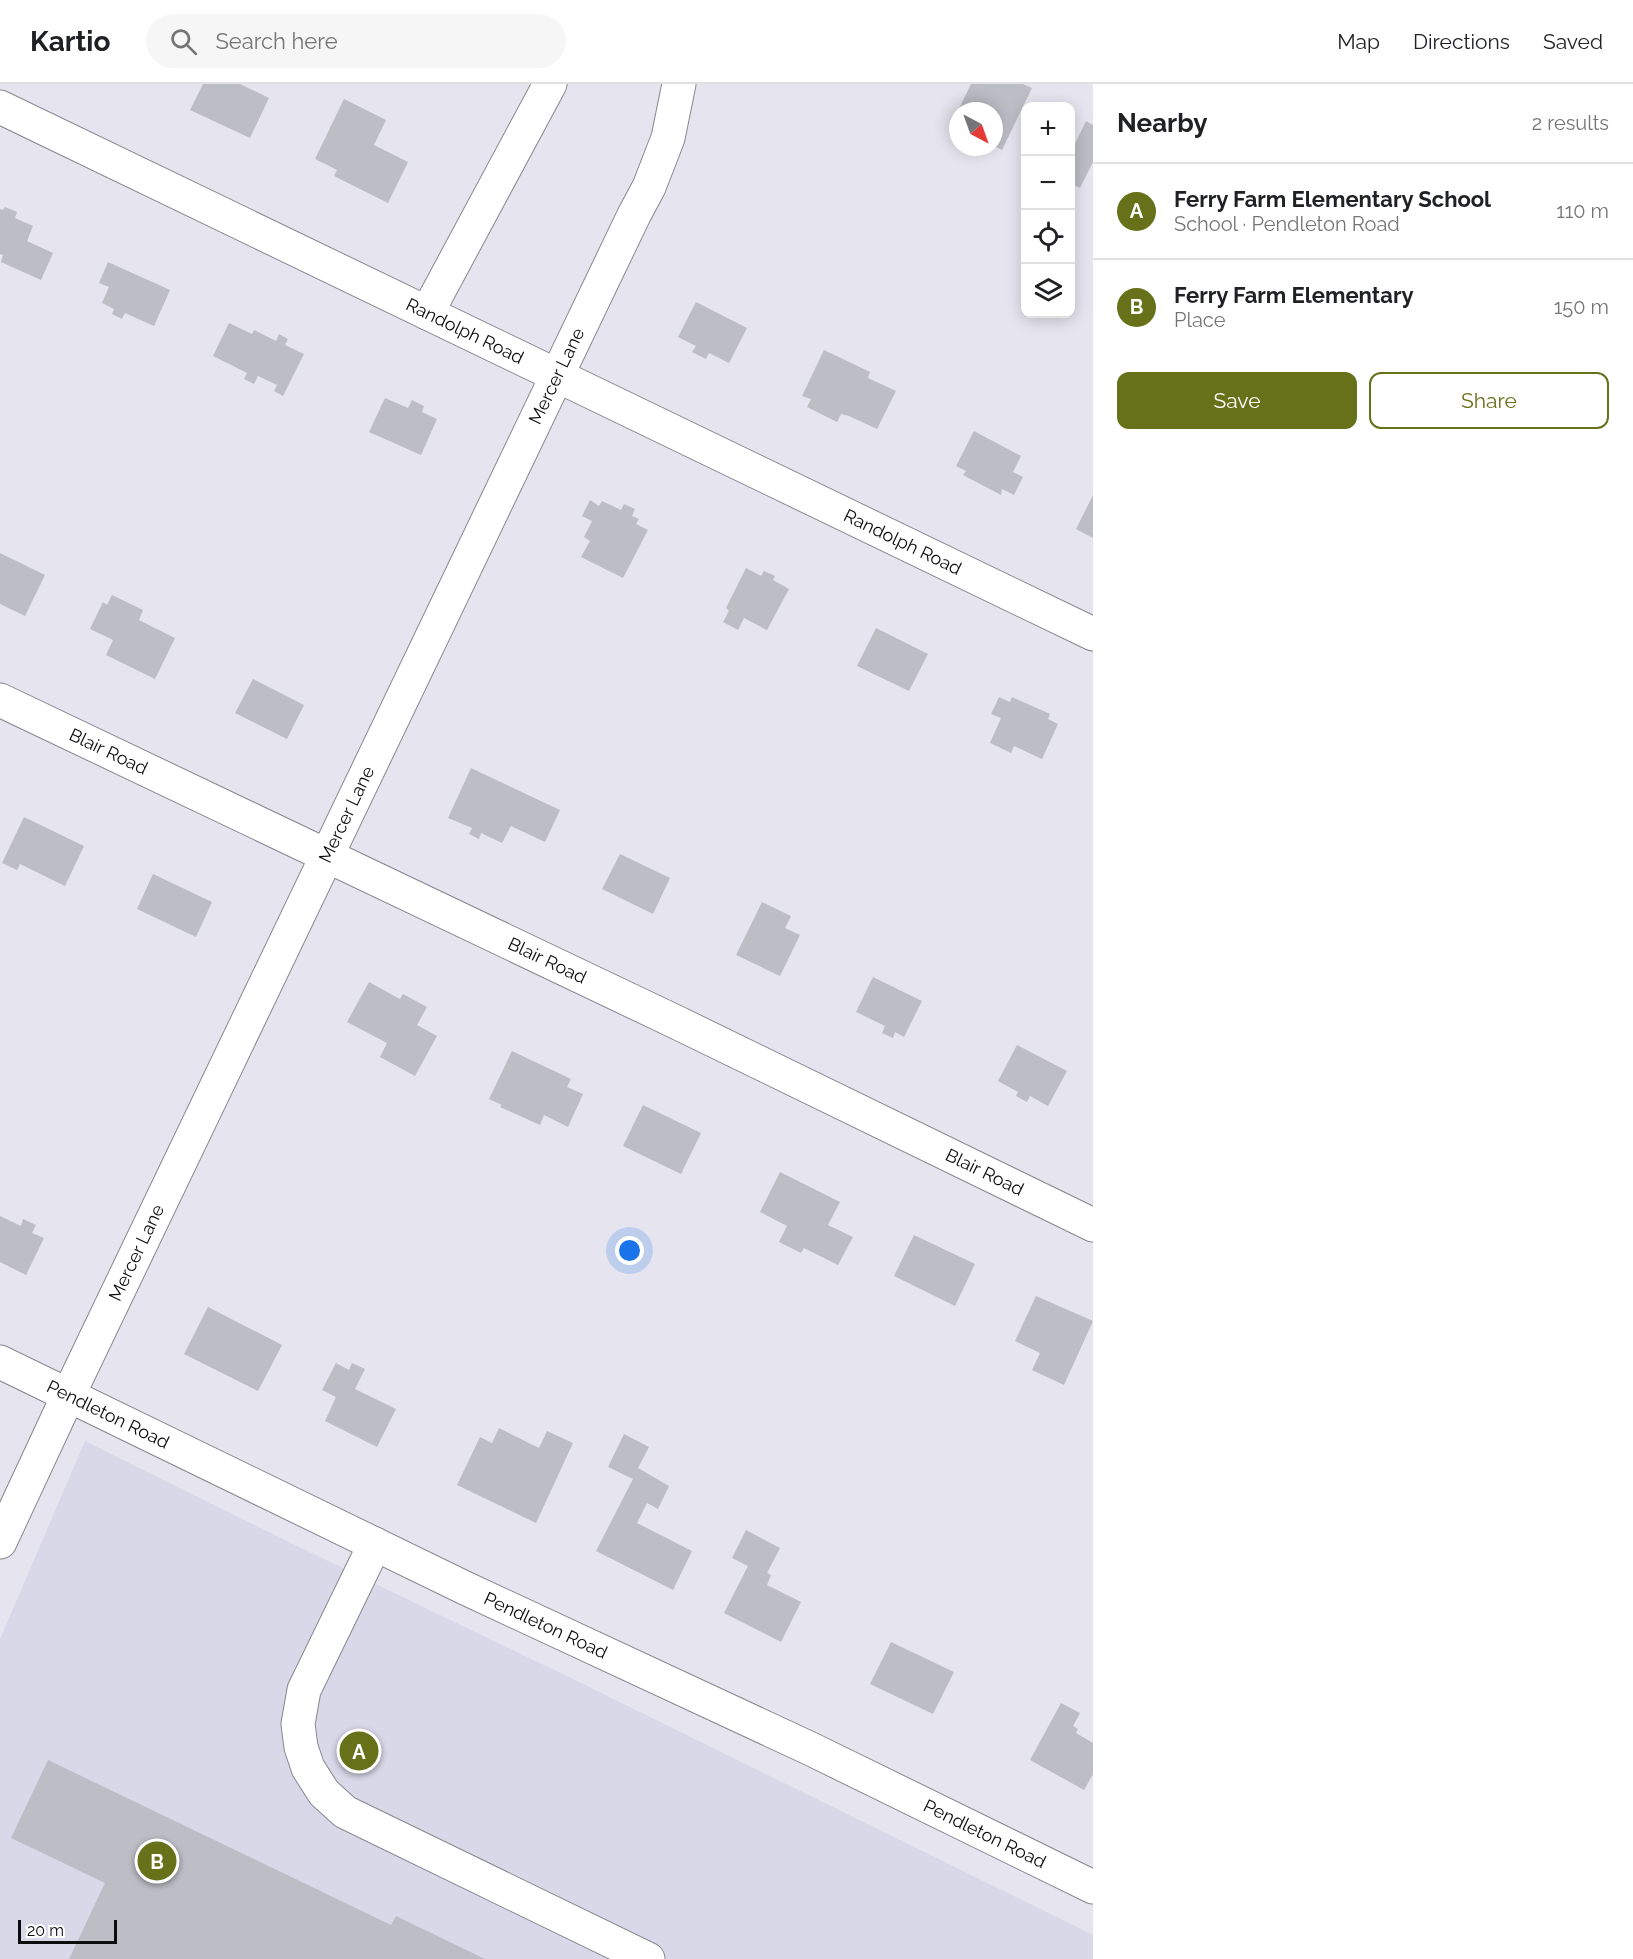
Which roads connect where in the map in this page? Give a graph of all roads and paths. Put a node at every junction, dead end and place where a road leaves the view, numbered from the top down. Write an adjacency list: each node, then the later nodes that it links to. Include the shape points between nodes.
1 (550, 84): 4 (street)
2 (679, 84): 5 (street, Mercer Lane, via 668,138 649,187)
3 (0, 107): 4 (street, Randolph Road)
4 (427, 313): 5 (street, Randolph Road)
5 (557, 376): 6 (street, Randolph Road); 8 (street, Mercer Lane)
6 (1093, 634)
7 (0, 700): 8 (street, Blair Road)
8 (327, 856): 9 (street, Blair Road); 11 (street, Mercer Lane)
9 (1093, 1225)
10 (0, 1362): 11 (street, Pendleton Road)
11 (68, 1396): 12 (street, Mercer Lane); 13 (street, Pendleton Road)
12 (0, 1542)
13 (375, 1544): 14 (street, Pendleton Road); 15 (street, via 304,1690 298,1724 301,1747 308,1768 324,1793 345,1812)
14 (1093, 1887)
15 (648, 1959)

